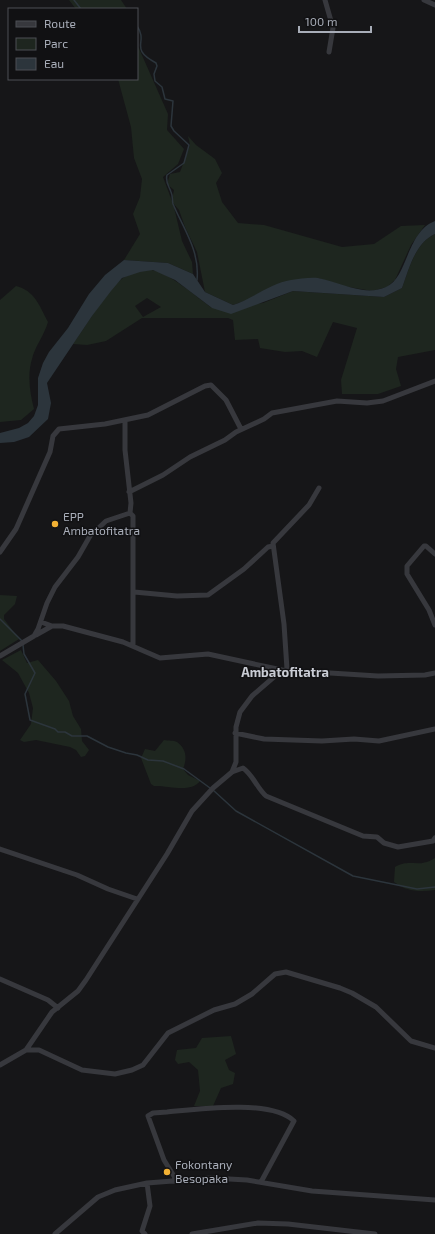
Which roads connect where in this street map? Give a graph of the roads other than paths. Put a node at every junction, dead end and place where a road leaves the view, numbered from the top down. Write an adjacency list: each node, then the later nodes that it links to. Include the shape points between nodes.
1 (325, 0): 4 (street, via 334,28)
2 (424, 0): 3 (street)
3 (435, 5)
4 (329, 52)
5 (435, 381): 7 (street, via 383,400 367,403 337,401 272,413)
6 (125, 420): 7 (street, via 148,415 211,385 226,400); 9 (street); 12 (street, via 59,429 53,436 50,452 16,529)
7 (241, 429): 9 (street)
8 (319, 488): 11 (street, via 309,505 276,539)
9 (129, 492): 10 (street)
10 (130, 513): 14 (street, via 133,516); 15 (street, via 106,521 90,536 78,558 55,587)
11 (273, 546): 14 (street, via 268,547 244,569 208,595 177,596); 21 (street, via 284,624)
12 (0, 552)
13 (435, 554): 16 (street, via 424,546 406,570)
14 (134, 592): 19 (street)
15 (41, 622): 17 (street); 18 (street)
16 (435, 625)
17 (52, 626): 18 (street); 19 (street, via 63,626)
18 (34, 636): 20 (street)
19 (132, 645): 21 (street, via 160,658 208,654)
20 (0, 656)
21 (285, 670): 22 (street, via 378,676); 24 (street, via 252,696 240,712)
22 (435, 673)
23 (435, 729): 24 (street, via 379,741 264,739)
24 (235, 733): 25 (street, via 236,762)
25 (232, 772): 26 (street, via 243,768 249,772 259,790 266,796 363,836 377,836 392,846 417,844); 28 (street, via 192,811)
26 (435, 838)
27 (0, 849): 28 (street)
28 (137, 899): 30 (street, via 86,980 78,991)
29 (0, 979): 30 (street, via 48,1000)
30 (58, 1008): 32 (street, via 52,1012)
31 (435, 1048): 32 (street, via 411,1041 376,1006 352,993 286,972 275,974 252,994 235,1004 214,1010 168,1033 143,1065 132,1070 115,1074 82,1070 39,1050)
32 (26, 1050): 33 (street)
33 (0, 1065)
34 (177, 1181): 35 (street, via 211,1178); 35 (street, via 164,1160 148,1116 153,1113 250,1107 276,1111 294,1121); 36 (street)
35 (261, 1182): 37 (street, via 312,1191)
36 (148, 1183): 38 (street, via 98,1196); 39 (street, via 150,1206 142,1231)
37 (435, 1200)
38 (56, 1234)
39 (145, 1234)
40 (192, 1234): 41 (street, via 258,1223)
41 (375, 1234)

